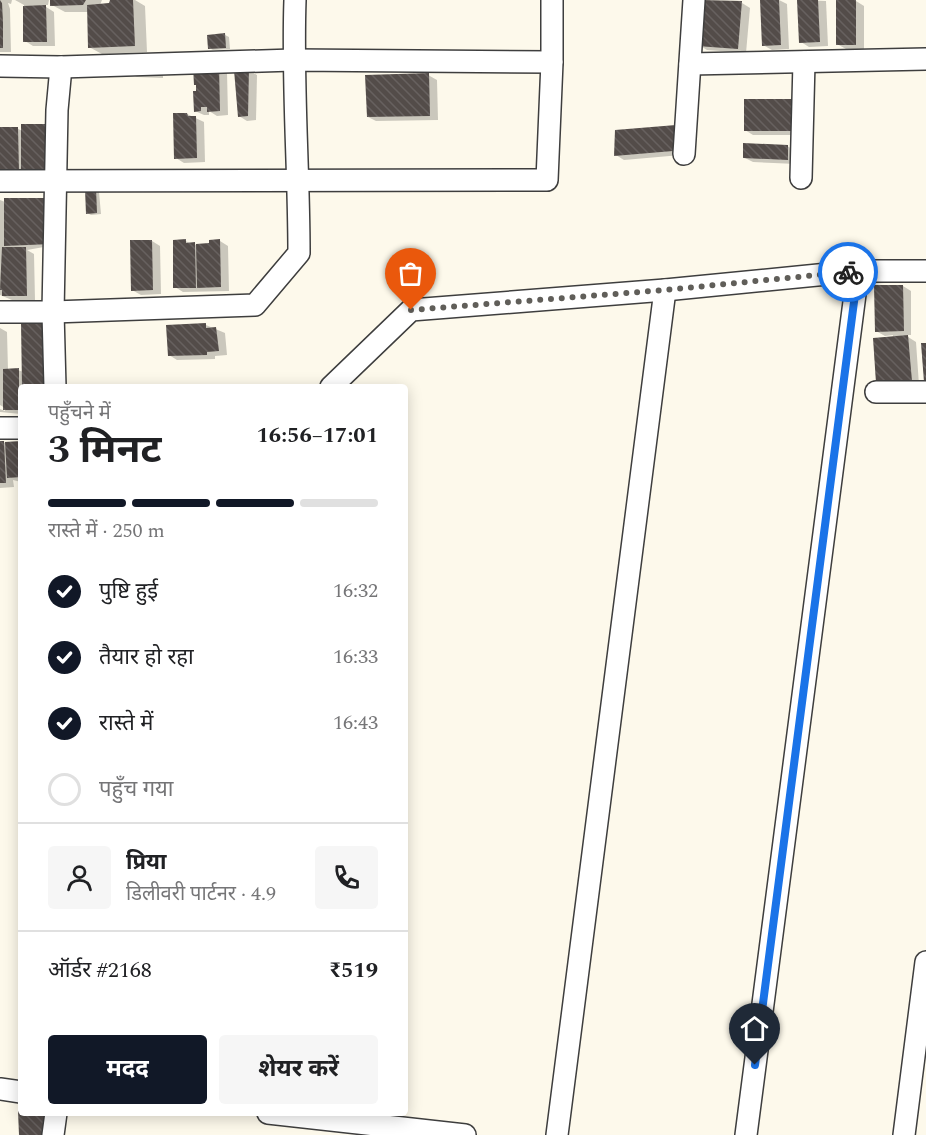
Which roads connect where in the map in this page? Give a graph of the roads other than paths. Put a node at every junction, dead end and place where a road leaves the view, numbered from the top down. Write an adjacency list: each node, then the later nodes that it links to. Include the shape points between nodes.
1 (295, 0): 5 (street)
2 (552, 0): 6 (street)
3 (694, 0): 8 (street)
4 (926, 58): 7 (street)
5 (293, 60): 6 (street); 10 (street); 13 (street)
6 (552, 62): 13 (street, via 547,180)
7 (804, 62): 8 (street); 12 (street)
8 (690, 64): 11 (street)
9 (0, 66): 10 (street)
10 (61, 67): 15 (street)
11 (684, 154)
12 (801, 178)
13 (299, 180): 15 (street); 20 (street, via 299,253 255,305)
14 (0, 181): 15 (street)
15 (57, 181): 20 (street)
16 (858, 271): 17 (street); 18 (street); 35 (street)
17 (926, 271)
18 (665, 290): 22 (street, via 411,310); 34 (street)
19 (0, 312): 20 (street)
20 (53, 312): 21 (street)
21 (55, 384)
22 (334, 384)
23 (876, 392): 24 (street)
24 (926, 392)
25 (0, 428): 26 (street)
26 (18, 428)
27 (926, 962): 36 (street)
28 (0, 1089): 29 (street)
29 (18, 1092)
30 (56, 1116): 32 (street)
31 (295, 1116): 33 (street)
32 (53, 1135)
33 (465, 1135)
34 (557, 1135)
35 (746, 1135)
36 (904, 1135)

